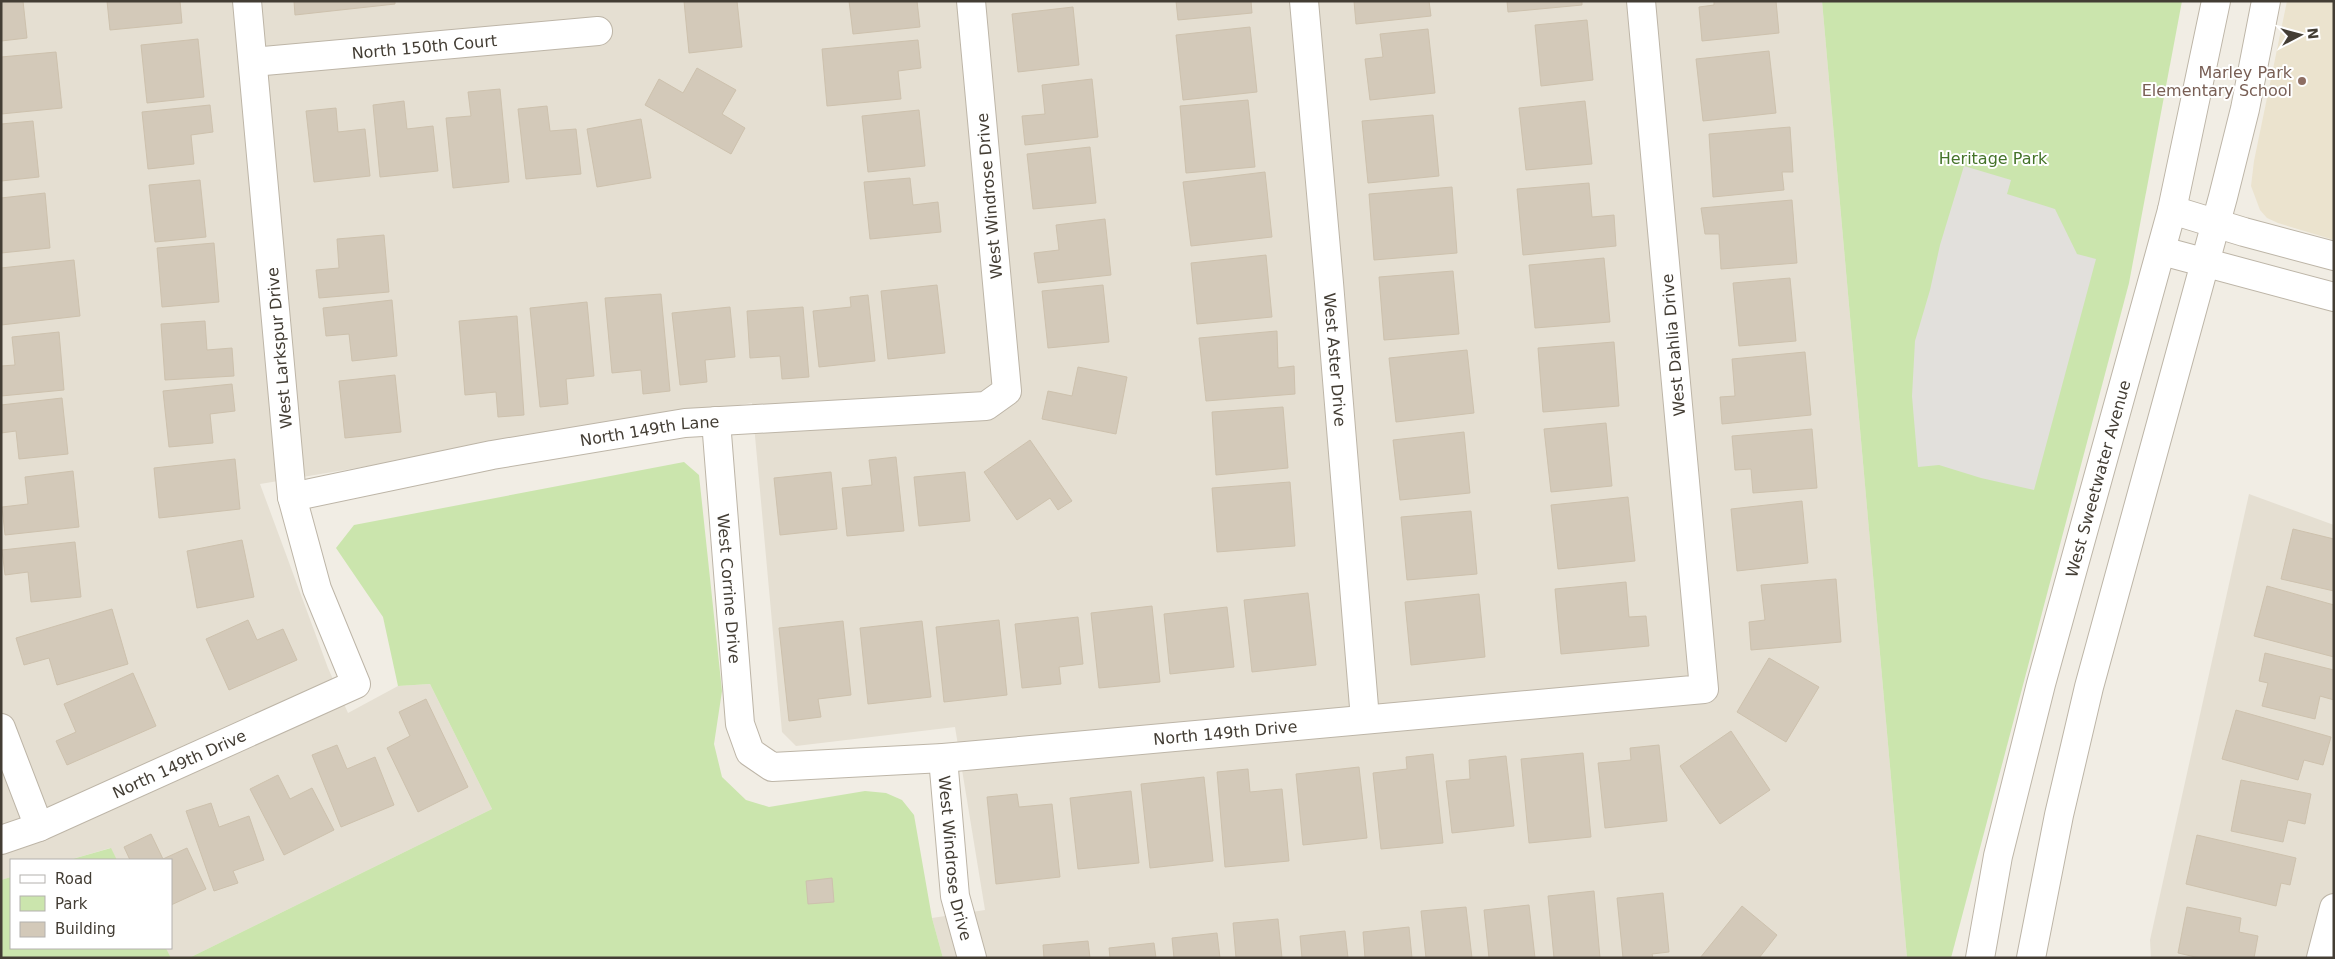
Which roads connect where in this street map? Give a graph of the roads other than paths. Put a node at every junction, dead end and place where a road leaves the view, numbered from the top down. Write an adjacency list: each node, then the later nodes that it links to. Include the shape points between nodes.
1 (247, 1): 8 (street, West Larkspur Drive)
2 (971, 1): 15 (street, West Windrose Drive)
3 (1304, 1): 20 (street, West Aster Drive)
4 (1641, 1): 19 (street, West Dahlia Drive)
5 (2216, 1): 9 (street, West Sweetwater Avenue)
6 (2266, 1): 10 (street, via 2245,109)
7 (598, 31): 8 (street, North 150th Court)
8 (253, 62): 17 (street, West Larkspur Drive)
9 (2172, 210): 10 (street); 11 (street, West Sweetwater Avenue)
10 (2216, 223): 12 (street); 13 (street)
11 (2162, 251): 13 (street); 28 (street, West Sweetwater Avenue, via 2041,684 1998,856)
12 (2334, 256)
13 (2205, 262): 14 (street); 29 (street, via 2089,687 2059,815)
14 (2334, 297)
15 (1008, 391): 16 (street, North 149th Lane, via 986,406)
16 (716, 421): 17 (street, North 149th Lane, via 685,423 492,455); 22 (street, West Corrine Drive, via 740,724)
17 (292, 498): 18 (street, West Larkspur Drive, via 317,588)
18 (356, 684): 24 (street, North 149th Drive)
19 (1704, 689): 20 (street, North 149th Drive)
20 (1365, 719): 23 (street, North 149th Drive)
21 (1, 728): 24 (street)
22 (750, 752): 23 (street, North 149th Drive, via 772,767)
23 (942, 758): 27 (street, West Windrose Drive, via 955,896)
24 (39, 827): 25 (street, North 149th Drive)
25 (1, 840)
26 (2334, 908): 30 (street)
27 (972, 958)
28 (1980, 958)
29 (2031, 958)
30 (2321, 958)

